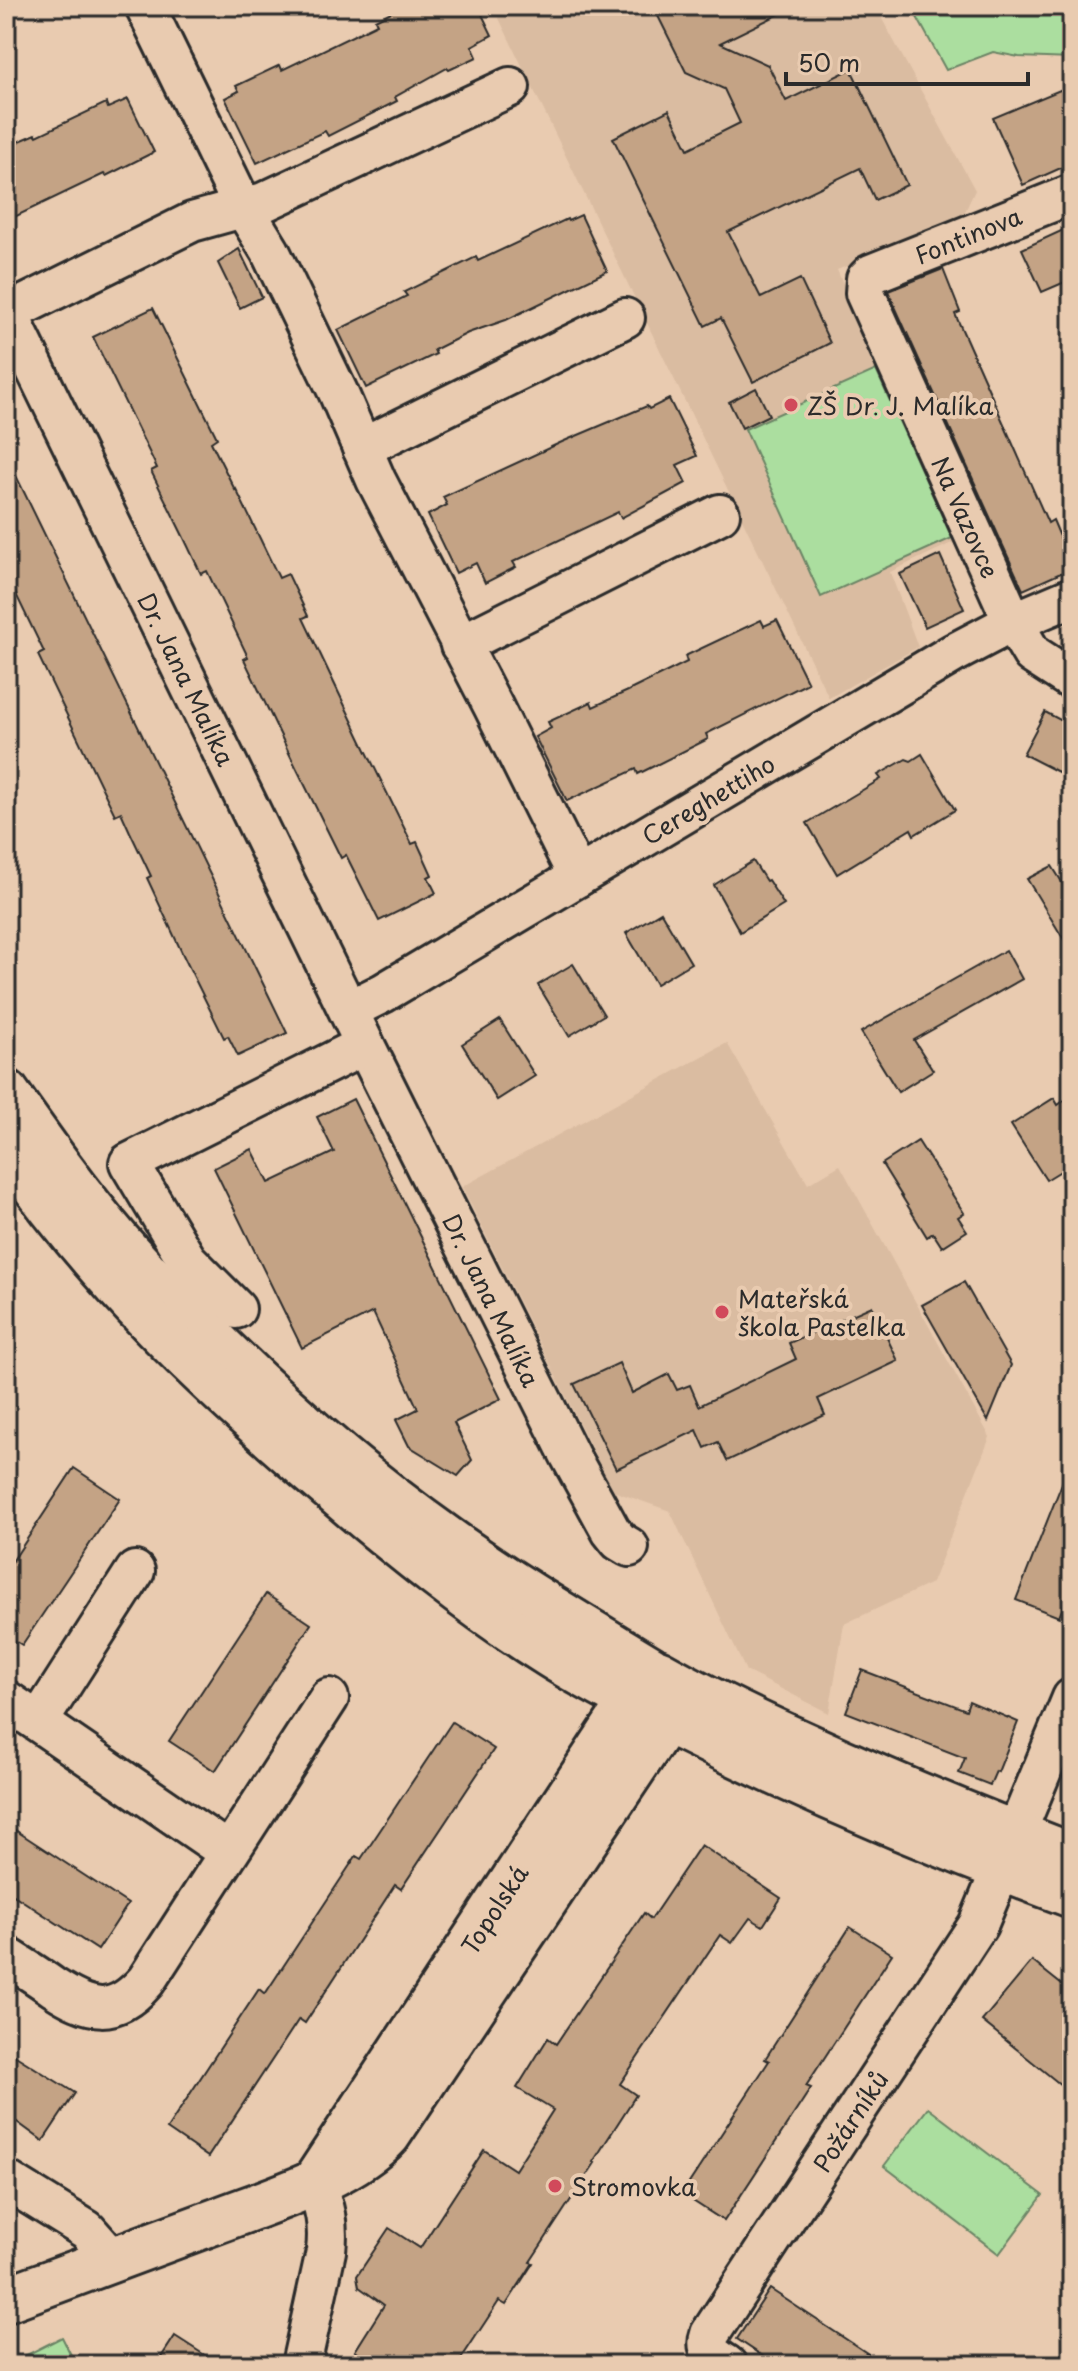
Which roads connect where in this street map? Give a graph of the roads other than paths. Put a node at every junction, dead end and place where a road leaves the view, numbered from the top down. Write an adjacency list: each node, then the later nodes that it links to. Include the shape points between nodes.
1 (145, 6): 4 (street)
2 (510, 87): 4 (street, Dr. Jana Malíka, via 264,202)
3 (1072, 194): 5 (street, Fontinova)
4 (243, 207): 6 (street, Dr. Jana Malíka, via 192,222); 8 (street, via 270,251)
5 (866, 279): 11 (street, Na Vazovce, via 865,293)
6 (7, 314): 15 (street, Dr. Jana Malíka)
7 (625, 318): 8 (street)
8 (362, 448): 12 (street)
9 (720, 514): 12 (street)
10 (1072, 597): 11 (street, Cereghettiho)
11 (1013, 622): 13 (street, Na Vazovce, via 1032,654); 14 (street, Cereghettiho)
12 (460, 645): 14 (street)
13 (1072, 680)
14 (578, 877): 15 (street, Cereghettiho)
15 (349, 1010): 16 (street, Dr. Jana Malíka)
16 (365, 1045): 19 (street, via 129,1163 187,1260); 20 (street, Dr. Jana Malíka, via 570,1456 611,1531)
17 (6, 1092): 22 (main road, via 118,1241 286,1410 446,1539 546,1605)
18 (6, 1146): 22 (main road, via 46,1201 170,1343 395,1543 549,1655)
19 (236, 1309)
20 (629, 1547)
21 (135, 1571): 26 (street)
22 (658, 1694): 28 (main road, via 788,1780); 33 (main road, Topolská, via 388,2135 356,2161)
23 (329, 1698): 27 (street)
24 (1072, 1698): 28 (street)
25 (6, 1700): 26 (street)
26 (39, 1721): 27 (street)
27 (228, 1852): 31 (street, via 146,1981 118,2005 81,2004)
28 (1009, 1852): 29 (main road); 30 (main road); 37 (street, Požárníků, via 978,1925 710,2334 710,2353)
29 (1072, 1856)
30 (1072, 1895)
31 (6, 1956)
32 (6, 2180): 34 (street, via 87,2230)
33 (314, 2182): 34 (main road, Topolská); 36 (street, via 328,2234)
34 (109, 2262): 35 (main road, Topolská)
35 (6, 2299)
36 (301, 2365)
37 (727, 2365)

